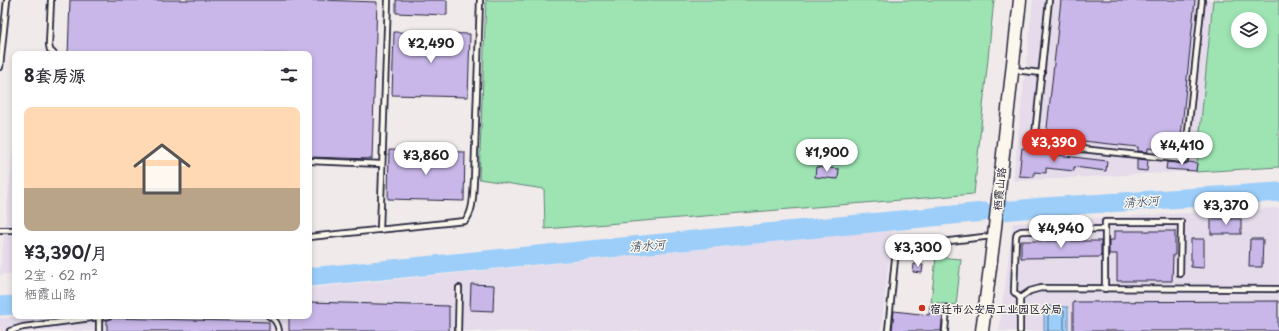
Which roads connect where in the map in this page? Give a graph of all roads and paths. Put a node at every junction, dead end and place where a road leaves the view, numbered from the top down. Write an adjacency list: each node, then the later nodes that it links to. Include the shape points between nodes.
1 (8, 0): 9 (lane)
2 (50, 0): 8 (lane)
3 (388, 0): 13 (lane)
4 (480, 0): 17 (lane, via 474,180 470,215 465,221)
5 (1020, 0): 10 (street, 栖霞山路)
6 (1050, 0): 11 (lane)
7 (1202, 0): 11 (lane, via 1185,160 1034,144)
8 (51, 51)
9 (0, 67)
10 (1012, 70): 11 (lane); 18 (street, 栖霞山路)
11 (1042, 73)
12 (312, 161): 13 (lane)
13 (382, 164): 17 (lane)
14 (1105, 229): 20 (lane, via 1105,222 1181,222); 22 (lane); 24 (lane, via 1017,233 1014,292)
15 (0, 230): 16 (lane)
16 (12, 230)
17 (380, 230): 19 (lane)
18 (994, 236): 33 (lane, via 903,248 895,259); 35 (street, 栖霞山路)
19 (312, 237)
20 (1180, 274)
21 (459, 288): 32 (lane)
22 (1105, 289): 23 (lane); 24 (lane, via 1041,288 1030,291)
23 (1279, 289)
24 (1020, 298): 36 (lane)
25 (947, 308): 34 (lane)
26 (85, 319): 29 (lane)
27 (100, 319): 30 (lane)
28 (274, 319): 31 (lane)
29 (10, 331)
30 (99, 331)
31 (279, 331)
32 (458, 331)
33 (888, 331)
34 (946, 331)
35 (982, 331)
36 (1020, 331)

